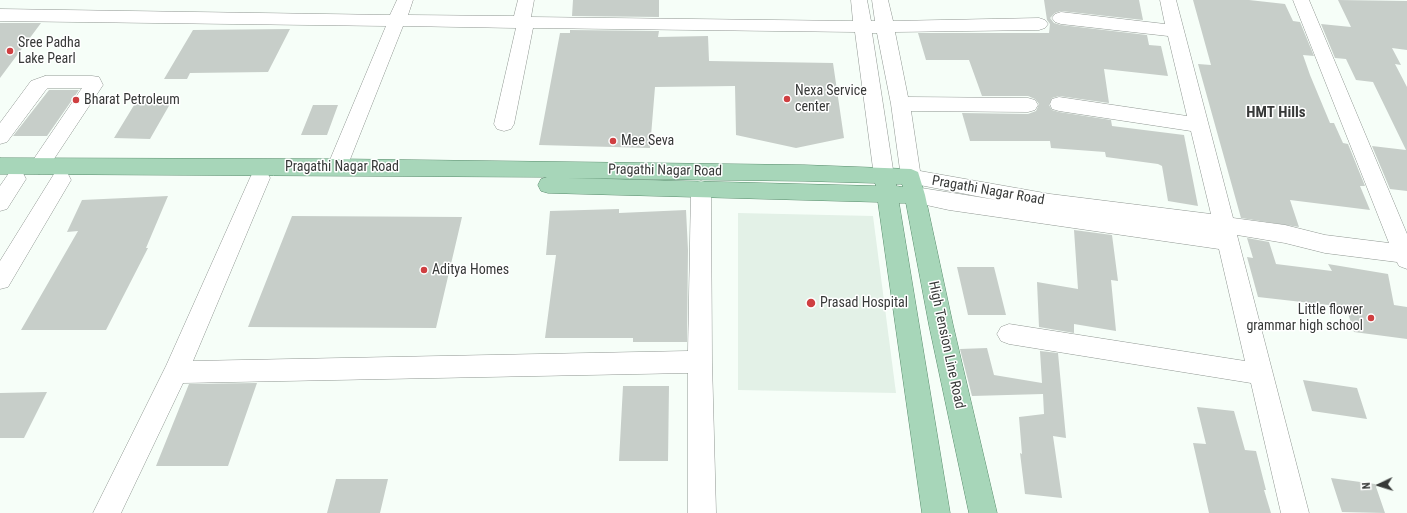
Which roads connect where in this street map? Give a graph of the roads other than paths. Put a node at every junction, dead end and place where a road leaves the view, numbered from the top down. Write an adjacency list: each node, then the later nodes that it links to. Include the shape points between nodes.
1 (405, 0): 9 (street)
2 (526, 0): 10 (street)
3 (859, 0): 12 (street)
4 (880, 0): 13 (street)
5 (1168, 0): 14 (street)
6 (1301, 0): 32 (street)
7 (0, 15): 9 (street)
8 (1061, 18): 14 (street)
9 (397, 21): 10 (street); 23 (street)
10 (524, 22): 12 (street); 18 (street)
11 (1039, 24): 13 (street)
12 (863, 27): 13 (street); 27 (street)
13 (885, 27): 15 (street)
14 (1177, 31): 19 (street)
15 (900, 104): 17 (street); 28 (street)
16 (1059, 104): 19 (street)
17 (1028, 105)
18 (504, 124)
19 (1200, 125): 31 (street)
20 (0, 138): 22 (street, via 38,86 45,82 92,82 94,85)
21 (0, 166): 22 (main road, Pragathi Nagar Road)
22 (39, 166): 23 (main road, Pragathi Nagar Road)
23 (337, 167): 27 (main road, Pragathi Nagar Road)
24 (260, 178): 26 (main road, Pragathi Nagar Road); 29 (main road, Pragathi Nagar Road); 36 (street)
25 (8, 179): 26 (main road, Pragathi Nagar Road); 30 (street)
26 (61, 180): 33 (street)
27 (886, 184): 28 (main road, Pragathi Nagar Road); 29 (main road, Pragathi Nagar Road); 40 (main road)
28 (913, 186): 31 (street, Pragathi Nagar Road, via 973,206); 41 (main road, High Tension Line Road, via 940,325)
29 (701, 189): 35 (street)
30 (0, 203)
31 (1225, 233): 32 (street, Pragathi Nagar Road, via 1282,248 1325,244); 37 (street)
32 (1406, 256)
33 (0, 280)
34 (1009, 334): 37 (street)
35 (700, 362): 36 (street); 39 (street)
36 (176, 372): 38 (street)
37 (1261, 374): 42 (street)
38 (108, 513)
39 (702, 513)
40 (936, 513)
41 (983, 513)
42 (1295, 513)

